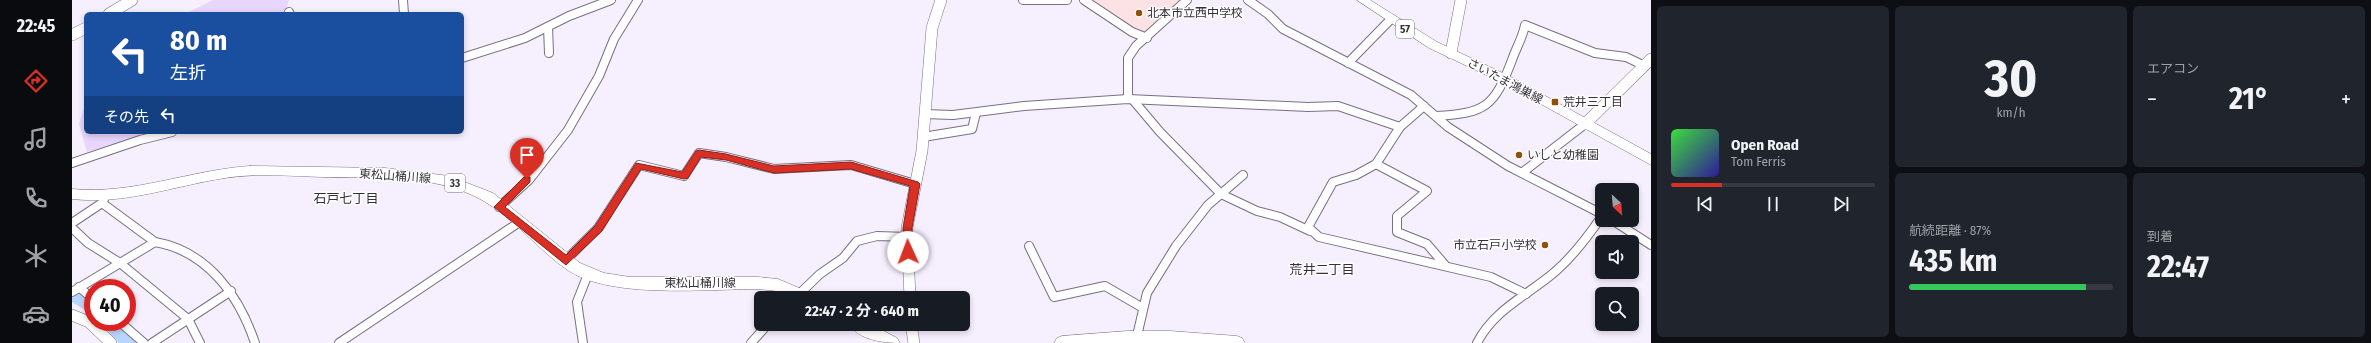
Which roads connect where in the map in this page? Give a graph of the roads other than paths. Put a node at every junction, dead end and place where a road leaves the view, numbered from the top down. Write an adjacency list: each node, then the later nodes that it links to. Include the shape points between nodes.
1 (132, 0): 13 (street)
2 (403, 0): 14 (street)
3 (611, 0): 16 (street, via 581,10)
4 (638, 0): 44 (street, via 614,39 598,77 572,122 544,161 511,198)
5 (940, 0): 29 (street, via 932,28)
6 (1023, 0): 7 (street)
7 (1067, 0)
8 (1084, 0): 19 (street, via 1132,32)
9 (1187, 0): 19 (street)
10 (1248, 0): 24 (street, via 1283,29)
11 (1362, 0): 15 (main road, さいたま鴻巣線 / 57)
12 (1461, 0): 21 (street)
13 (112, 12)
14 (404, 12)
15 (1391, 19): 21 (main road, さいたま鴻巣線 / 57); 24 (street)
16 (548, 27): 20 (street); 22 (street, via 525,38)
17 (84, 29): 18 (street)
18 (72, 35)
19 (1147, 38): 26 (street, via 1136,46 1128,58)
20 (548, 53)
21 (1451, 53): 25 (main road, さいたま鴻巣線 / 57)
22 (464, 57)
23 (1648, 63): 25 (street, via 1595,53 1525,25 1524,36 1514,52); 31 (street)
24 (1348, 64): 27 (street, via 1411,95)
25 (1505, 79): 30 (street, via 1492,102 1479,111 1468,115); 31 (main road, さいたま鴻巣線 / 57)
26 (1130, 100): 28 (street, via 1024,106); 32 (street, via 1338,106); 42 (street)
27 (1424, 106): 30 (street); 32 (street)
28 (976, 113): 29 (street); 34 (street, via 972,129)
29 (924, 114): 34 (street)
30 (1436, 116): 38 (street, via 1448,127 1508,166)
31 (1585, 124): 35 (main road, さいたま鴻巣線 / 57); 38 (street)
32 (1400, 127): 37 (street)
33 (164, 134): 36 (street)
34 (923, 137): 40 (street)
35 (1651, 160)
36 (72, 163)
37 (1376, 164): 51 (street, via 1356,175 1333,182 1308,227); 58 (street, via 1427,191 1397,216 1397,232 1427,244)
38 (1523, 172): 45 (street)
39 (1243, 175): 42 (street)
40 (915, 184): 52 (street); 56 (street, via 851,165 774,169 699,153 684,176 639,165 598,228)
41 (72, 194): 43 (main road, 東松山桶川線 / 33)
42 (1221, 194): 51 (street); 66 (street, via 1176,246 1147,293)
43 (103, 200): 44 (main road, 東松山桶川線 / 33, via 227,173 351,172 446,180 473,189); 46 (street); 53 (street)
44 (499, 207): 47 (main road, 東松山桶川線 / 33)
45 (1595, 211)
46 (72, 223)
47 (518, 223): 56 (main road, 東松山桶川線 / 33); 80 (street)
48 (1595, 225): 65 (street, via 1579,249)
49 (1623, 227): 54 (street)
50 (72, 228): 57 (street, via 88,243)
51 (1310, 231): 58 (street, via 1319,237)
52 (908, 237): 63 (street, via 877,236 857,241 843,258 820,274); 64 (street)
53 (155, 242): 57 (street); 61 (street, via 175,245 199,260)
54 (1651, 245)
55 (1029, 246): 66 (street, via 1054,297 1105,286)
56 (566, 260): 59 (main road, 東松山桶川線 / 33)
57 (120, 263): 60 (street); 68 (street)
58 (1445, 265): 65 (street, via 1491,277)
59 (588, 274): 62 (main road, 東松山桶川線 / 33, via 630,283 758,283 778,285); 81 (street, via 577,294 576,302)
60 (76, 289)
61 (231, 291): 68 (street); 79 (street, via 250,327)
62 (790, 291)
63 (806, 291)
64 (910, 291)
65 (1526, 294): 87 (street, via 1489,320)
66 (1143, 308): 73 (street)
67 (72, 315): 75 (street, via 82,316 94,324)
68 (188, 319): 77 (street); 78 (street)
69 (130, 331): 76 (street)
70 (762, 331): 82 (street)
71 (870, 331): 83 (main road)
72 (912, 331): 84 (street)
73 (1138, 336): 74 (main road); 86 (main road, via 1181,337)
74 (1098, 341): 85 (main road)
75 (111, 343)
76 (144, 343)
77 (152, 343)
78 (200, 343)
79 (255, 343)
80 (339, 343)
81 (583, 343)
82 (751, 343)
83 (892, 343)
84 (914, 343)
85 (1062, 343)
86 (1237, 343)
87 (1477, 343)

